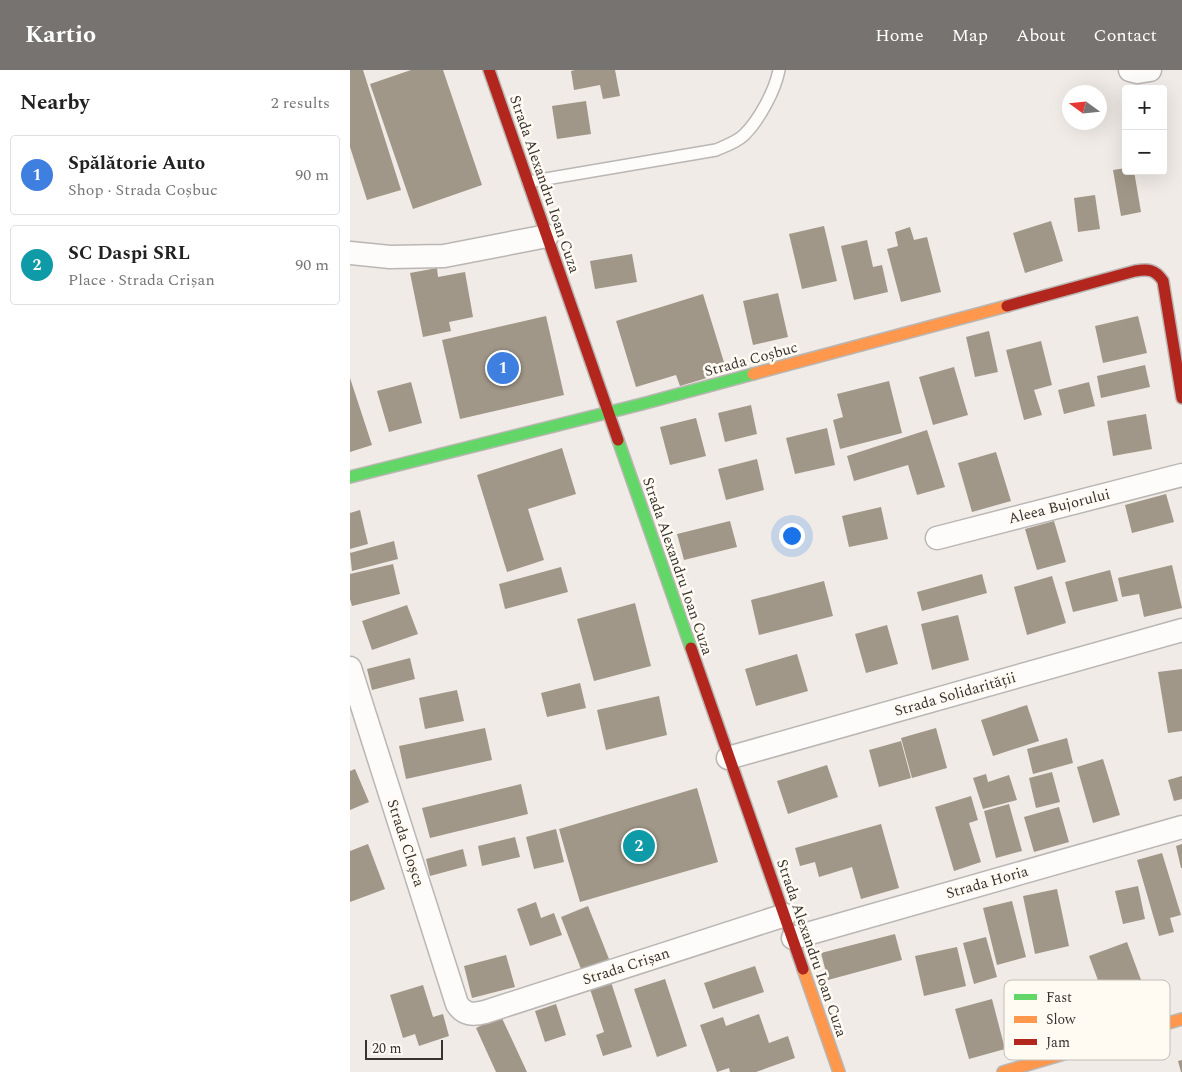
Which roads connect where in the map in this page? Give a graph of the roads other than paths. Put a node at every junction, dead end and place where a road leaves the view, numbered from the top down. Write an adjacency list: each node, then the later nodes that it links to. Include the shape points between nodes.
1 (489, 70): 5 (street, Strada Alexandru Ioan Cuza)
2 (779, 70): 5 (lane, via 758,117 743,136 716,150)
3 (1130, 70): 4 (street)
4 (1150, 70)
5 (528, 182): 6 (street, Strada Alexandru Ioan Cuza)
6 (547, 236): 7 (street, via 444,256 390,257); 9 (street, Strada Alexandru Ioan Cuza)
7 (350, 253)
8 (1182, 398): 9 (street, Strada Coșbuc, via 1163,281 1158,272 1149,269)
9 (608, 413): 11 (street, Strada Coșbuc); 15 (street, Strada Alexandru Ioan Cuza)
10 (1182, 475): 12 (street, Aleea Bujorului)
11 (350, 477)
12 (937, 538)
13 (1182, 630): 15 (street, Strada Solidarității)
14 (350, 668): 19 (street, Strada Cloșca, via 457,1004)
15 (728, 758): 17 (street, Strada Alexandru Ioan Cuza)
16 (1182, 827): 18 (street, Strada Horia)
17 (784, 915): 18 (street, Strada Alexandru Ioan Cuza); 19 (street, Strada Crișan, via 485,1012)
18 (793, 938): 24 (street, Strada Alexandru Ioan Cuza)
19 (467, 1013)
20 (1182, 1019): 21 (street)
21 (1170, 1023)
22 (1065, 1060): 23 (street)
23 (1048, 1066): 25 (street)
24 (839, 1072)
25 (1003, 1072)

